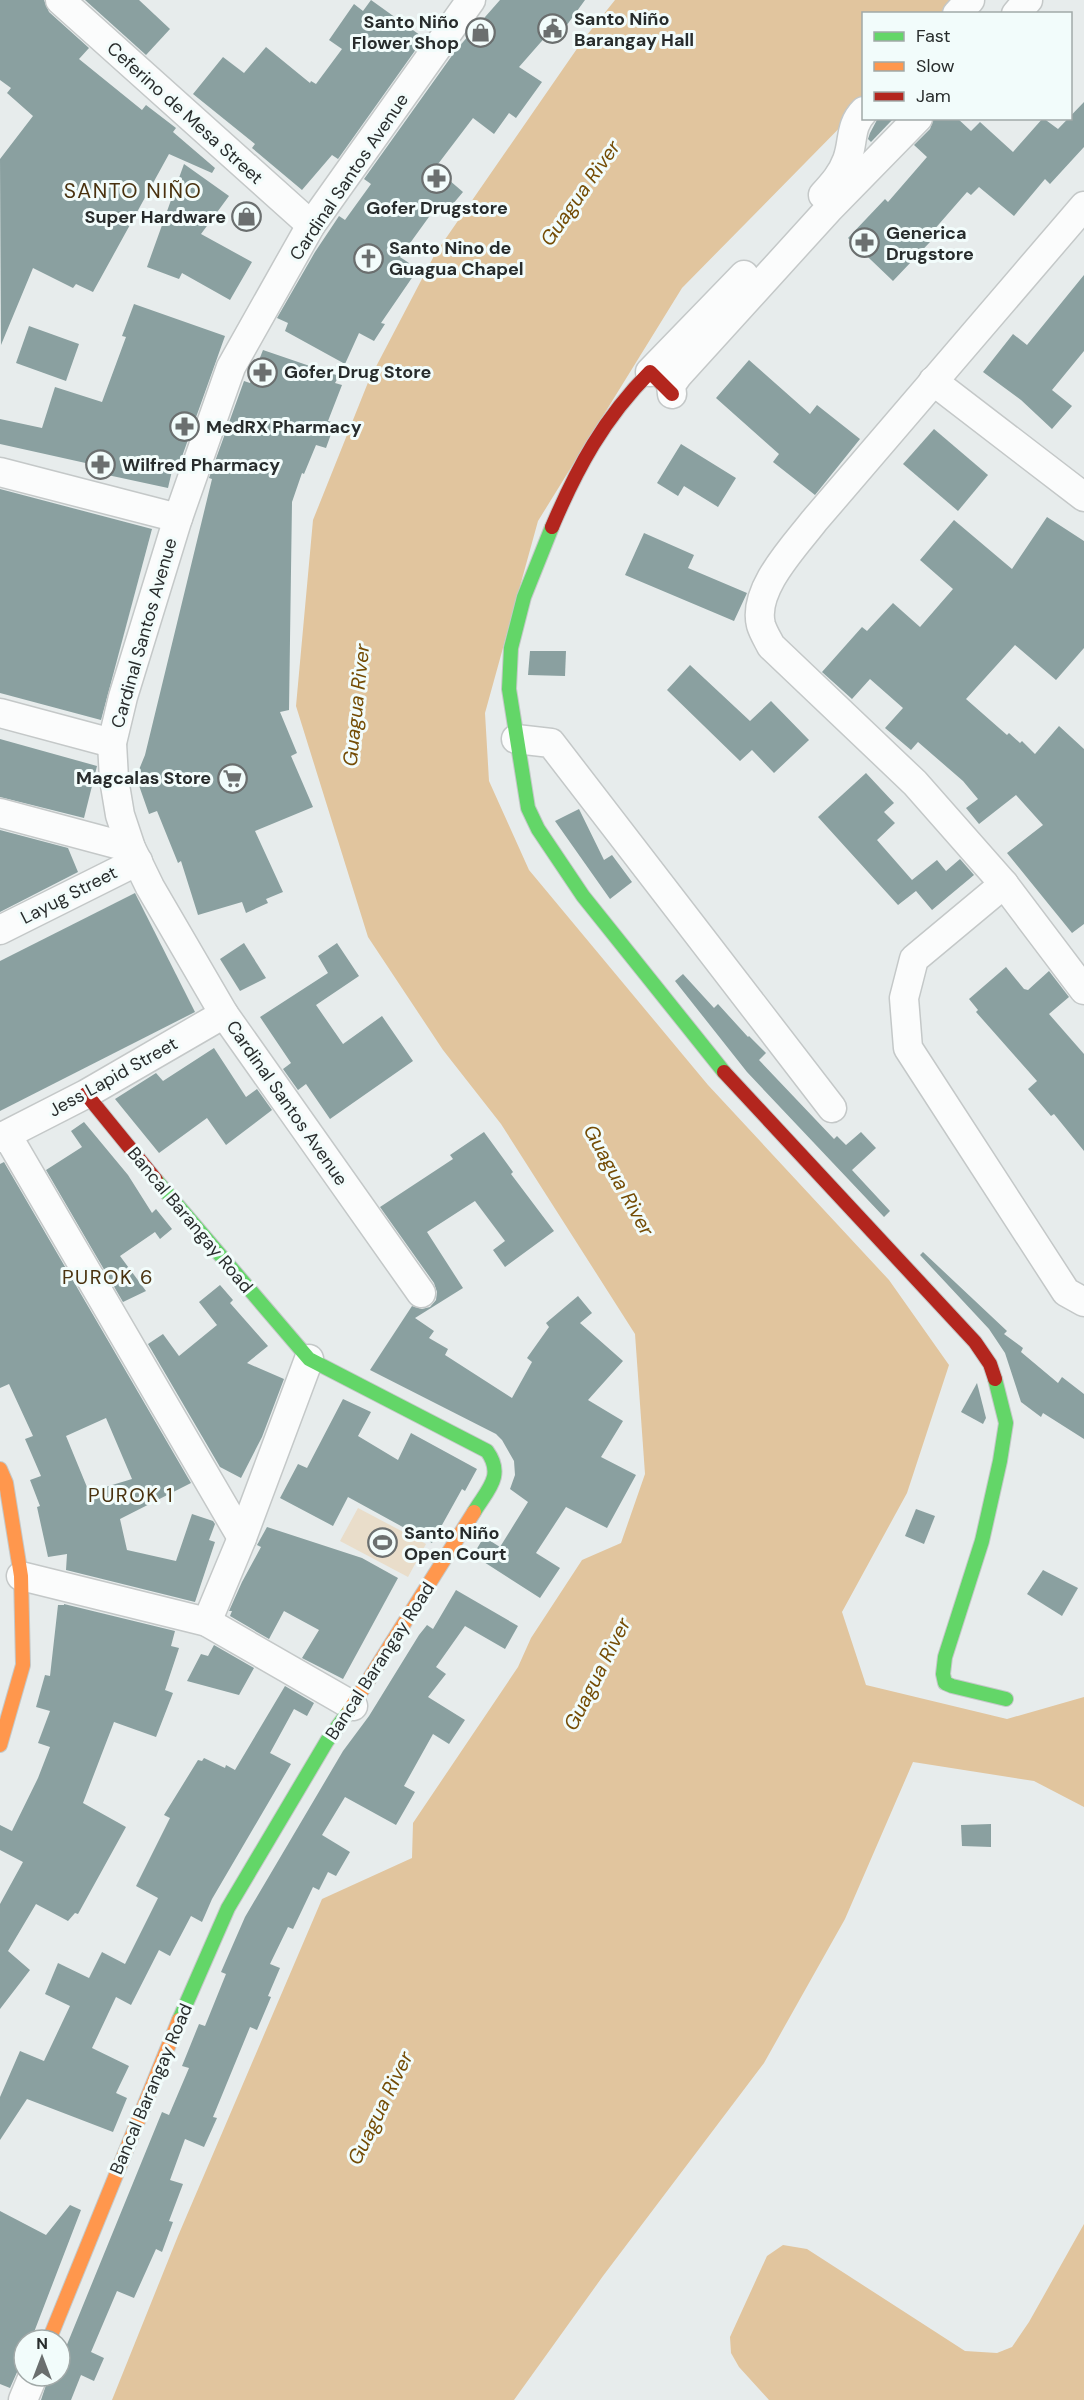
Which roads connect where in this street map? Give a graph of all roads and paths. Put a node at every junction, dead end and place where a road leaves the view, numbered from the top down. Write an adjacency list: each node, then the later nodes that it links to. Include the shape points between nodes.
1 (60, 0): 8 (street, Ceferino de Mesa Street)
2 (471, 0): 8 (street, Cardinal Santos Avenue)
3 (970, 0): 4 (street)
4 (959, 12)
5 (862, 113): 9 (street, via 852,128 848,158 832,185)
6 (916, 120): 11 (street, via 678,375 671,385)
7 (1084, 206): 10 (street)
8 (311, 225): 14 (street, Cardinal Santos Avenue, via 231,367)
9 (650, 372): 11 (street); 16 (street, via 592,443 559,510 524,597 511,648 509,689)
10 (933, 381): 13 (street); 20 (street, via 776,569 762,598 761,624 771,646 915,783)
11 (672, 394)
12 (0, 472): 14 (street)
13 (1084, 497)
14 (178, 518): 17 (street, Cardinal Santos Avenue)
15 (0, 713): 17 (street)
16 (516, 739): 25 (street, via 551,743); 34 (street, via 528,808 583,896 733,1084 944,1308 990,1364 1006,1423 982,1541 942,1674 945,1683)
17 (112, 743): 19 (street, Cardinal Santos Avenue, via 120,815)
18 (0, 813): 19 (street)
19 (134, 854): 21 (street, Layug Street); 23 (street, Cardinal Santos Avenue)
20 (1004, 884): 22 (street); 28 (street, via 914,959 904,998 908,1048 1066,1292)
21 (0, 930)
22 (1084, 990)
23 (224, 1014): 24 (street, Jess Lapid Street); 27 (street, Cardinal Santos Avenue)
24 (86, 1094): 26 (street, Jess Lapid Street); 29 (street, Bancal Barangay Road)
25 (832, 1108)
26 (3, 1136): 31 (street)
27 (421, 1293)
28 (1084, 1302)
29 (309, 1359): 31 (street); 35 (street, Bancal Barangay Road, via 487,1451 495,1462 496,1476)
30 (0, 1469): 32 (street)
31 (242, 1538): 33 (street)
32 (21, 1576): 33 (street); 36 (street, via 23,1665)
33 (207, 1622): 35 (street)
34 (1006, 1699)
35 (353, 1706): 37 (street, Bancal Barangay Road, via 327,1741 228,1908)
36 (0, 1745)
37 (54, 2328)

